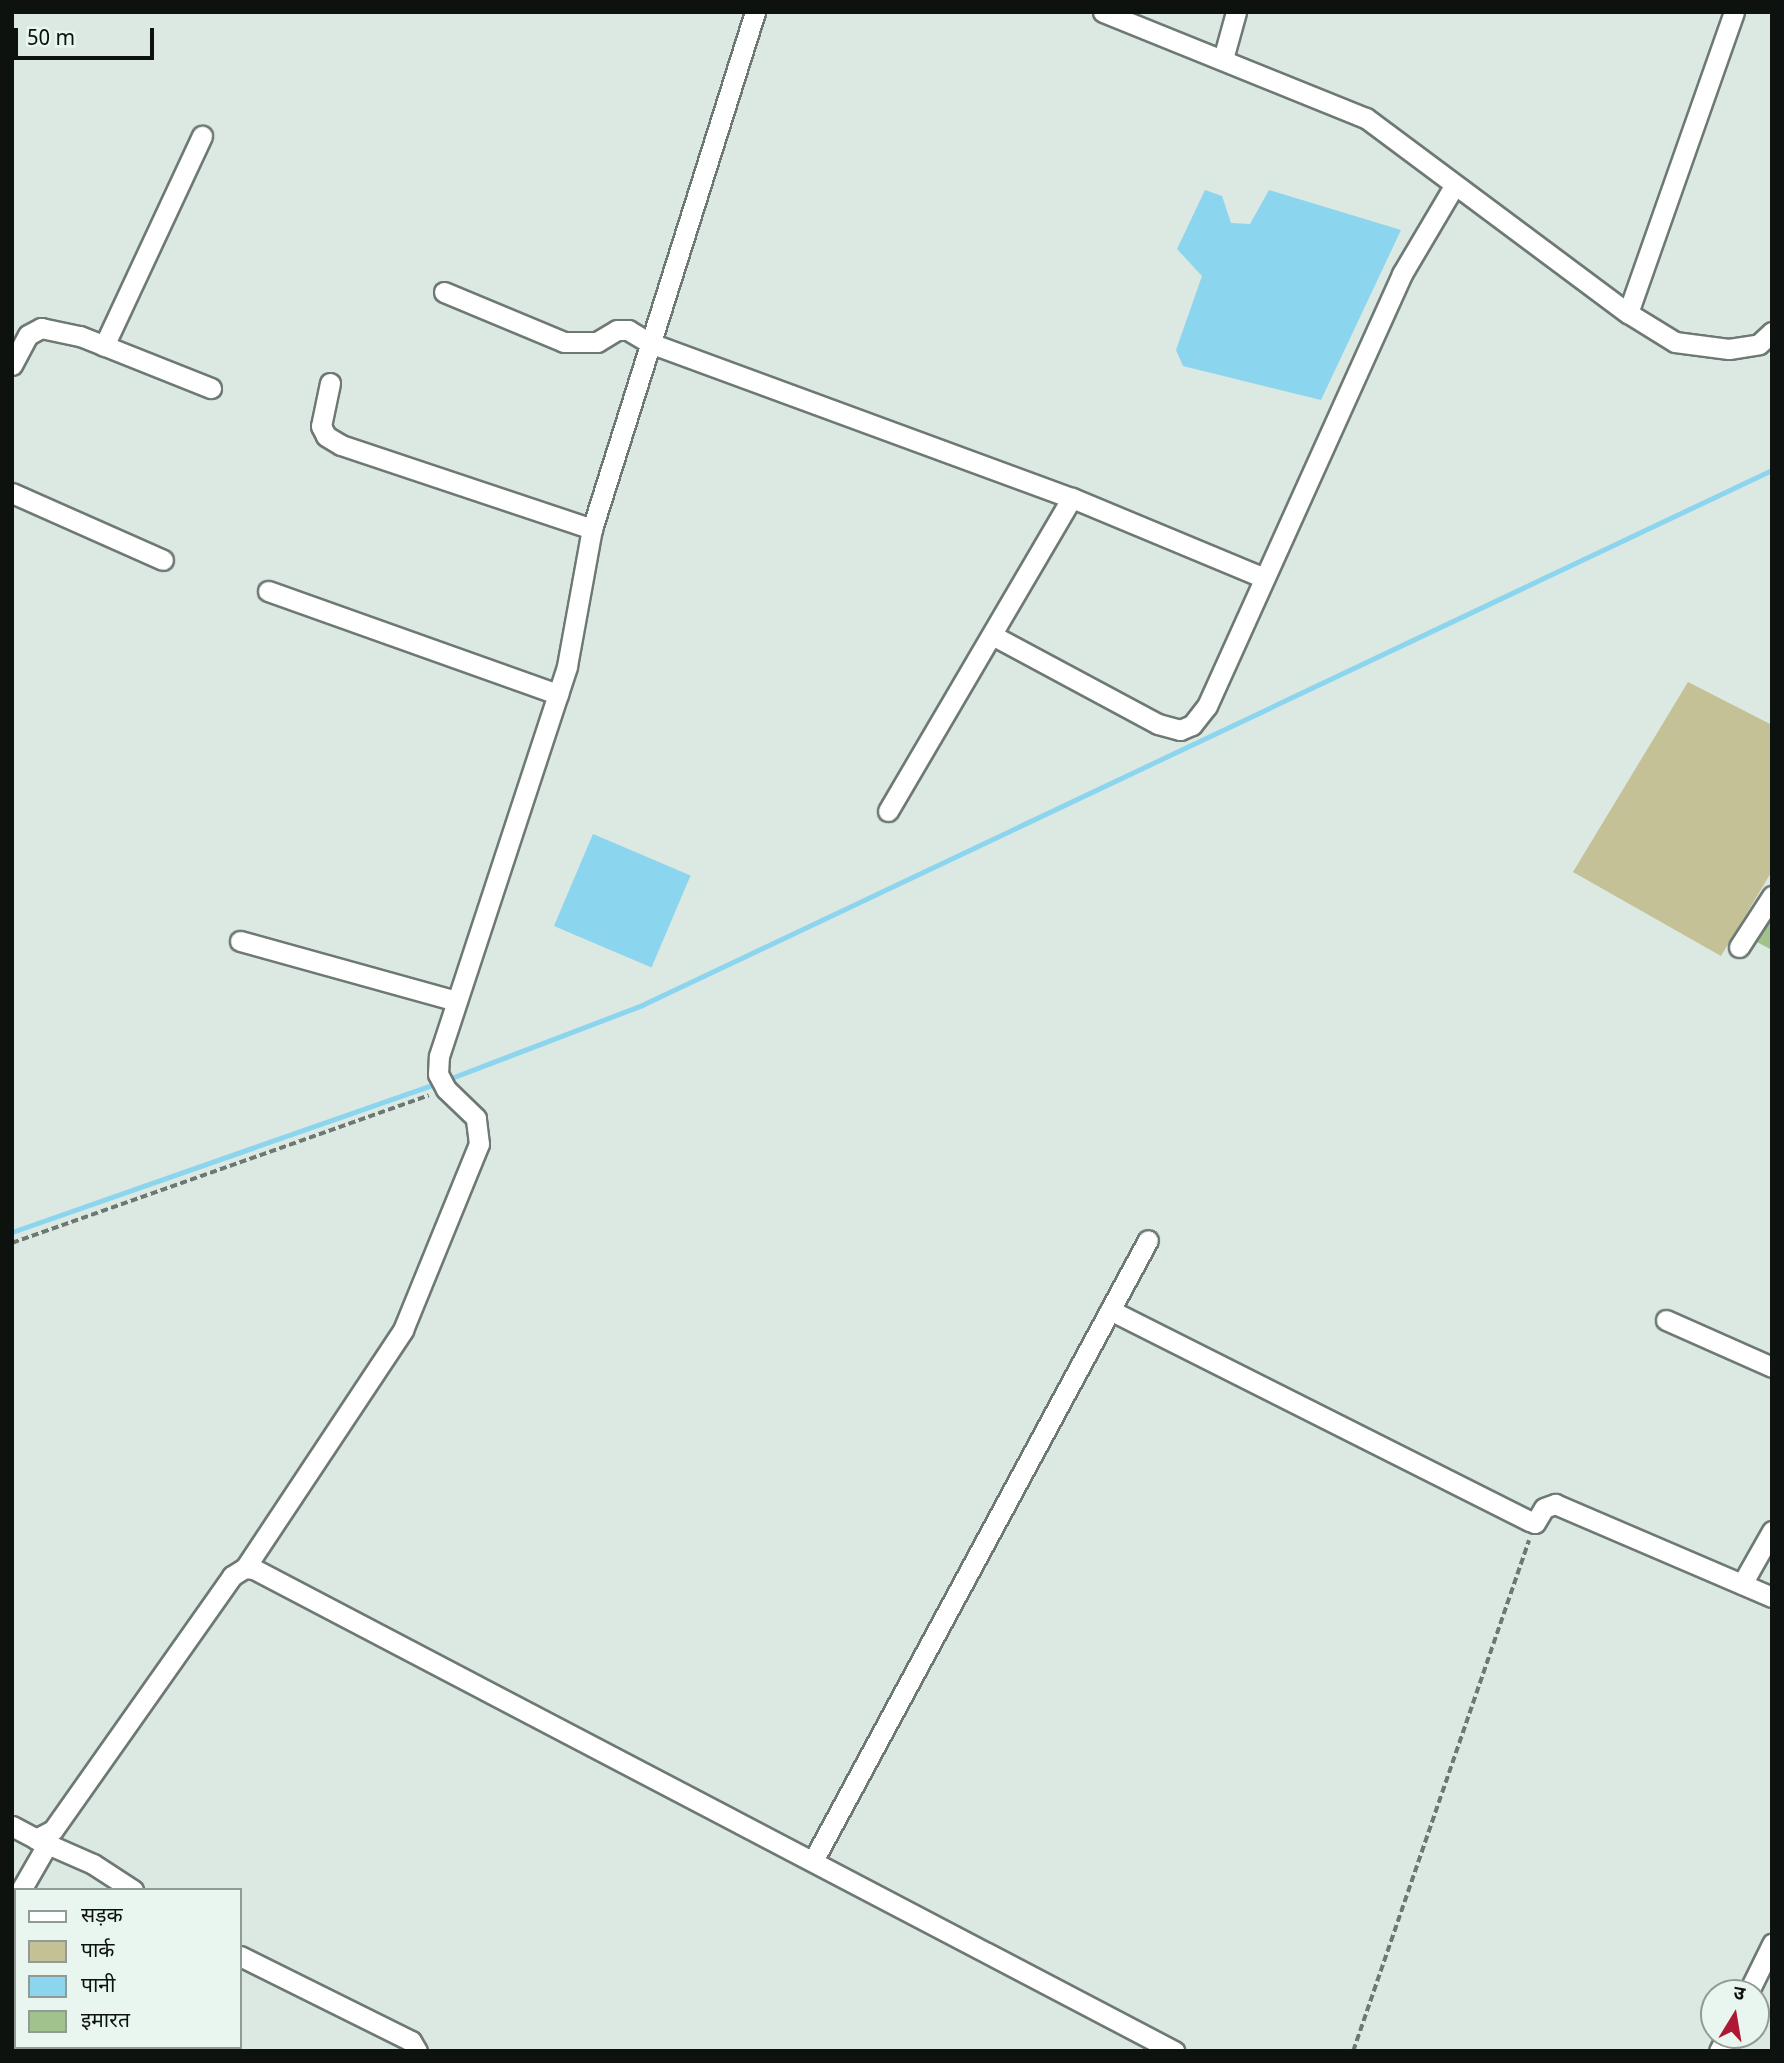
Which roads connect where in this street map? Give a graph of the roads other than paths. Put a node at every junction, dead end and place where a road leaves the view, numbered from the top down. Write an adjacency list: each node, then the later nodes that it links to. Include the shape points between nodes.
1 (755, 12): 12 (street)
2 (1103, 12): 5 (street)
3 (1236, 12): 5 (street)
4 (1734, 12): 9 (street)
5 (1223, 59): 7 (street, via 1366,118)
6 (202, 136): 13 (street)
7 (1454, 186): 9 (street); 21 (street, via 1402,274)
8 (444, 292): 12 (street, via 564,342 597,342 623,329)
9 (1628, 313): 10 (street, via 1675,341 1711,350 1759,344)
10 (1772, 332)
11 (19, 336): 13 (street, via 41,328); 14 (street)
12 (650, 343): 18 (street); 19 (street)
13 (104, 345): 16 (street)
14 (12, 365)
15 (330, 383): 19 (street, via 321,426 326,436 341,445)
16 (211, 388)
17 (12, 493): 20 (street)
18 (1072, 498): 21 (street); 23 (street)
19 (592, 529): 24 (street)
20 (163, 560)
21 (1264, 578): 23 (street, via 1208,706 1192,725 1180,730 1158,724)
22 (268, 591): 24 (street)
23 (992, 635): 25 (street)
24 (558, 694): 29 (street)
25 (888, 811)
26 (1772, 896): 28 (street)
27 (240, 941): 29 (street)
28 (1739, 947)
29 (456, 1000): 35 (street, via 442,1083 476,1118 479,1144 414,1307 379,1369)
30 (1148, 1240): 31 (street)
31 (1110, 1310): 36 (street, via 1535,1523 1544,1508 1555,1504); 40 (street)
32 (1665, 1320): 33 (street)
33 (1772, 1367)
34 (1772, 1531): 36 (street)
35 (245, 1568): 39 (street, via 232,1576); 40 (street)
36 (1742, 1584): 37 (street)
37 (1772, 1597)
38 (12, 1826): 39 (street)
39 (42, 1841): 41 (street); 42 (street, via 93,1864)
40 (814, 1859): 47 (street, via 1047,1988)
41 (22, 1888)
42 (130, 1888)
43 (1772, 1944): 45 (street)
44 (242, 1957): 46 (street, via 411,2041)
45 (1755, 1979)
46 (417, 2051)
47 (1174, 2051)

